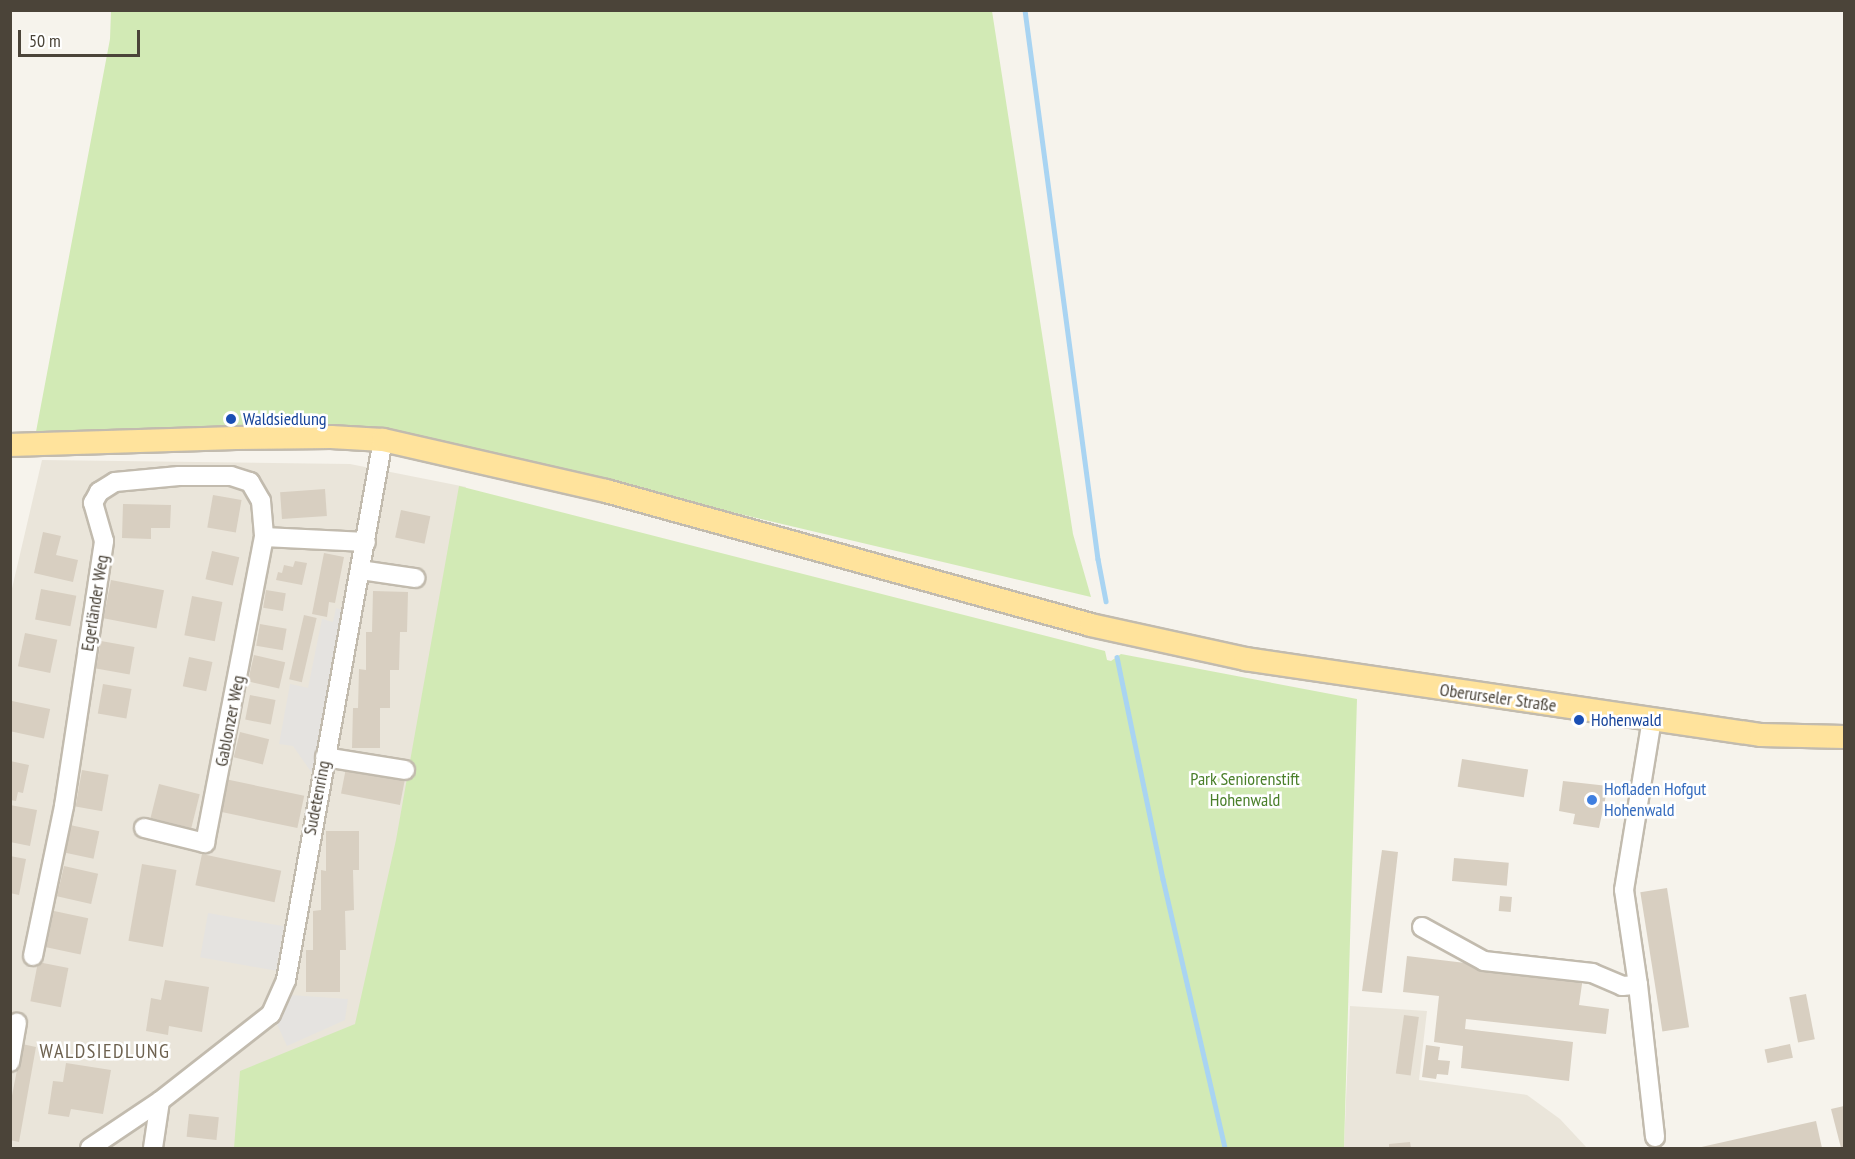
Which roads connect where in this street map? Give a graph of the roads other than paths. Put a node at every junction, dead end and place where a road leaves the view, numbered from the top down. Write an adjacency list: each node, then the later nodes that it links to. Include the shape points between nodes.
1 (383, 440): 2 (main road, Oberurseler Straße, via 236,438); 4 (street, Sudetenring); 7 (main road, Oberurseler Straße, via 606,491 1113,630 1245,659)
2 (10, 446)
3 (264, 537): 4 (street); 11 (street, Gablonzer Weg, via 205,843); 13 (street, Egerländer Weg, via 261,501 250,482 231,476 115,482 99,492 93,503 104,541 64,806)
4 (366, 542): 5 (street, Sudetenring)
5 (360, 570): 6 (street); 9 (street, Sudetenring)
6 (415, 579)
7 (1652, 719): 8 (main road, Oberurseler Straße, via 1761,735); 14 (street, via 1624,890)
8 (1845, 737)
9 (325, 758): 10 (street); 17 (street, Sudetenring, via 286,980 271,1014)
10 (405, 770)
11 (144, 828)
12 (1422, 927): 14 (street, via 1484,962 1592,973 1622,986)
13 (33, 956)
14 (1638, 985): 18 (street)
15 (17, 1023): 16 (street)
16 (10, 1062)
17 (159, 1101): 19 (street, Sudetenring); 20 (street)
18 (1654, 1137)
19 (90, 1149)
20 (153, 1149)

